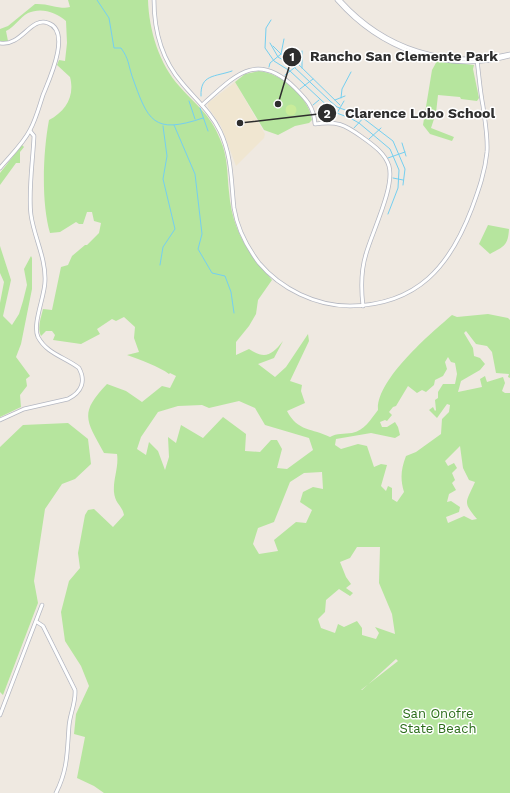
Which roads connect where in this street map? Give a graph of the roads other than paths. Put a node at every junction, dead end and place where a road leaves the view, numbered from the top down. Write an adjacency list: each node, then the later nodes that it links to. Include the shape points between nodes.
1 (154, 0): 8 (street, via 155,27 165,56 181,83)
2 (337, 0): 4 (street)
3 (340, 0): 4 (street)
4 (355, 17): 7 (street, via 365,26 414,51)
5 (0, 43): 9 (street, via 16,41 37,23 42,22 51,24 57,32 56,59)
6 (510, 55): 7 (street)
7 (477, 61): 11 (street, via 487,152 482,181 464,230 443,264 416,287 389,300)
8 (202, 105): 11 (street, via 219,129 227,148 238,226 259,263 285,285 306,297 334,305); 11 (street, via 240,74 265,69 281,75 306,99 312,107 315,124 331,122 349,128 378,150 389,166 389,188 363,265)
9 (30, 131): 10 (street); 12 (street, via 34,136 31,215 46,271 36,327 37,336 52,354 79,368 83,380 75,396 24,409)
10 (0, 168)
11 (363, 306)
12 (0, 420)
13 (42, 605): 14 (street)
14 (37, 622): 15 (street); 16 (street, via 43,626 75,690 76,700 69,726 66,769)
15 (0, 715)
16 (56, 793)

